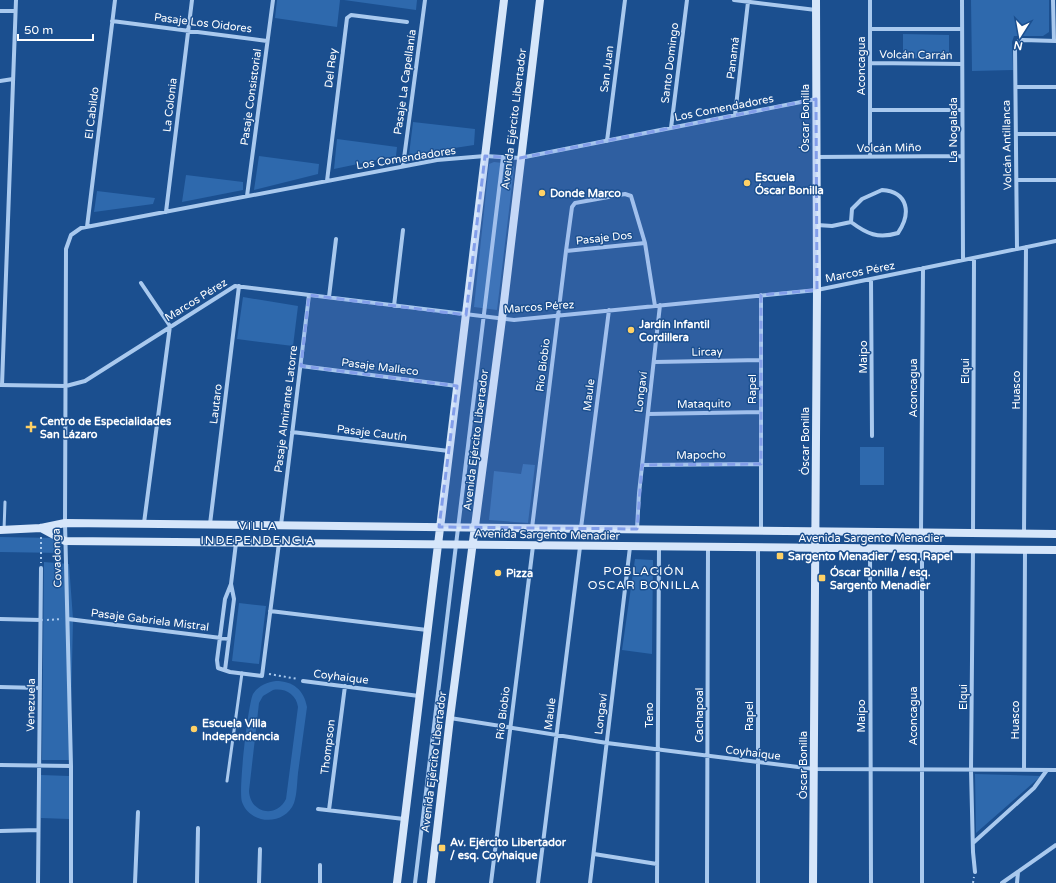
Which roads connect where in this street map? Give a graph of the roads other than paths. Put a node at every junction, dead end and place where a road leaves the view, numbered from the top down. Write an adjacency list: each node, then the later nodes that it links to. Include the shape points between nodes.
1 (16, 0): 18 (street)
2 (115, 0): 19 (street, El Cabildo)
3 (192, 0): 23 (street, La Colonia)
4 (272, 0): 24 (street, Pasaje Consistorial)
5 (425, 0): 46 (street, Pasaje La Capellanía)
6 (504, 0): 40 (main road, Avenida Ejército Libertador)
7 (540, 0): 45 (main road, Avenida Ejército Libertador)
8 (625, 0): 39 (street, San Juan)
9 (687, 0): 36 (street, Santo Domingo)
10 (734, 0): 15 (street)
11 (816, 0): 16 (main road, Óscar Bonilla)
12 (870, 0): 21 (street, Aconcagua)
13 (962, 0): 22 (street, La Nogalada)
14 (1053, 0): 25 (street)
15 (748, 2): 16 (street); 35 (street, Panamá)
16 (816, 10): 32 (main road, Óscar Bonilla)
17 (0, 11): 18 (street)
18 (16, 11): 28 (street)
19 (112, 21): 23 (street, Pasaje Los Oidores); 54 (street, El Cabildo)
20 (407, 22): 49 (street, Del Rey, via 351,15 347,18)
21 (870, 29): 22 (street); 26 (street, Aconcagua)
22 (962, 29): 27 (street, La Nogalada)
23 (188, 30): 24 (street, Pasaje Los Oidores); 51 (street, La Colonia)
24 (267, 40): 50 (street, Pasaje Consistorial)
25 (1055, 41): 30 (street, Volcán Antillanca, via 1018,42)
26 (870, 63): 27 (street, Volcán Carrán); 33 (street, Aconcagua)
27 (962, 64): 34 (street, La Nogalada)
28 (13, 79): 29 (street); 83 (street)
29 (0, 81)
30 (1016, 87): 31 (street); 37 (street, Volcán Antillanca)
31 (1056, 87)
32 (816, 99): 35 (street, Los Comendadores); 43 (main road, Óscar Bonilla)
33 (870, 110): 34 (street); 44 (street, Aconcagua)
34 (962, 110): 41 (street, La Nogalada)
35 (735, 115): 36 (street, Los Comendadores)
36 (671, 128): 39 (street, Los Comendadores)
37 (1016, 134): 38 (street); 47 (street, Volcán Antillanca)
38 (1056, 134)
39 (607, 141): 45 (street, Los Comendadores)
40 (485, 156): 42 (street, Los Comendadores); 46 (street, Los Comendadores); 77 (main road, Avenida Ejército Libertador)
41 (962, 156): 44 (street, Volcán Miño); 64 (street, La Nogalada)
42 (503, 157): 45 (street, Los Comendadores); 79 (street)
43 (816, 157): 44 (street, Volcán Miño); 53 (main road, Óscar Bonilla)
44 (870, 157)
45 (520, 158): 80 (main road, Avenida Ejército Libertador)
46 (403, 166): 49 (street, Los Comendadores)
47 (1017, 180): 48 (street); 61 (street, Volcán Antillanca)
48 (1056, 180)
49 (327, 181): 50 (street, Los Comendadores)
50 (247, 196): 51 (street, Los Comendadores)
51 (166, 212): 54 (street, Los Comendadores)
52 (851, 222): 52 (street, via 862,231 884,237 898,234 904,225 905,204 900,195 891,191 876,192 862,199 852,209); 53 (street, via 832,226)
53 (816, 225): 69 (main road, Óscar Bonilla)
54 (87, 227): 56 (street, Los Comendadores)
55 (403, 230): 74 (street)
56 (71, 235): 88 (street, Covadonga, via 66,249)
57 (336, 239): 72 (street)
58 (1056, 241): 60 (street, Marcos Pérez)
59 (645, 243): 62 (street, Pasaje Dos); 62 (street, Río Bíobio, via 629,194 573,204); 75 (street)
60 (1026, 247): 61 (street, Marcos Pérez); 114 (street, Huasco)
61 (1017, 249): 63 (street, Marcos Pérez)
62 (566, 252): 78 (street, Río Bíobio)
63 (974, 258): 64 (street, Marcos Pérez); 113 (street, Elqui)
64 (963, 260): 65 (street, Marcos Pérez)
65 (923, 268): 66 (street, Marcos Pérez); 112 (street, Aconcagua)
66 (871, 279): 69 (street, Marcos Pérez); 93 (street, Maipo)
67 (141, 283): 81 (street)
68 (240, 286): 70 (street, Marcos Pérez); 81 (street, Marcos Pérez, via 229,288); 100 (street, Lautaro)
69 (817, 290): 71 (street, Marcos Pérez); 111 (main road, Óscar Bonilla)
70 (309, 295): 72 (street, Marcos Pérez); 86 (street, Pasaje Almirante Latorre)
71 (761, 295): 73 (street, Marcos Pérez); 84 (street, Rapel)
72 (329, 297): 74 (street, Marcos Pérez)
73 (660, 305): 75 (street, Marcos Pérez); 85 (street, Longaví)
74 (394, 306): 77 (street, Marcos Pérez)
75 (655, 306): 76 (street, Marcos Pérez)
76 (609, 310): 78 (street, Marcos Pérez); 107 (street, Maule)
77 (466, 315): 79 (street, Marcos Pérez); 89 (main road, Avenida Ejército Libertador)
78 (558, 316): 80 (street, Marcos Pérez); 106 (street, Río Bíobio)
79 (483, 317): 80 (street, Marcos Pérez); 103 (street)
80 (502, 319): 104 (main road, Avenida Ejército Libertador)
81 (170, 326): 88 (street, Marcos Pérez, via 91,378); 99 (street)
82 (0, 335): 83 (street)
83 (3, 341): 87 (street)
84 (761, 360): 85 (street, Lircay); 90 (street, Rapel)
85 (654, 362): 91 (street, Longaví)
86 (301, 366): 89 (street, Pasaje Malleco); 92 (street, Pasaje Almirante Latorre)
87 (1, 385): 88 (street, Marcos Pérez)
88 (66, 386): 98 (street, Covadonga)
89 (457, 386): 94 (main road, Avenida Ejército Libertador)
90 (761, 412): 91 (street, Mataquito); 95 (street, Rapel)
91 (648, 414): 96 (street, Longaví)
92 (292, 432): 94 (street, Pasaje Cautín); 101 (street, Pasaje Almirante Latorre)
93 (872, 436)
94 (449, 451): 102 (main road, Avenida Ejército Libertador)
95 (761, 464): 96 (street, Mapocho); 110 (street, Rapel)
96 (642, 465): 108 (street, Longaví)
97 (5, 502): 109 (lane)
98 (65, 522): 99 (main road, Avenida Sargento Menadier); 105 (main road, Avenida Sargento Menadier); 116 (street, Covadonga)
99 (144, 523): 100 (main road, Avenida Sargento Menadier)
100 (210, 524): 101 (main road, Avenida Sargento Menadier)
101 (281, 525): 102 (main road, Avenida Sargento Menadier)
102 (439, 527): 103 (main road, Avenida Sargento Menadier); 119 (main road, Avenida Ejército Libertador)
103 (458, 527): 104 (main road, Avenida Sargento Menadier); 120 (street)
104 (476, 527): 106 (main road, Avenida Sargento Menadier); 121 (main road, Avenida Ejército Libertador)
105 (41, 528): 109 (main road, Avenida Sargento Menadier); 116 (main road, Avenida Sargento Menadier)
106 (532, 528): 107 (main road, Avenida Sargento Menadier)
107 (581, 529): 108 (main road, Avenida Sargento Menadier)
108 (637, 529): 110 (main road, Avenida Sargento Menadier)
109 (2, 530)
110 (761, 531): 111 (main road, Avenida Sargento Menadier)
111 (815, 531): 112 (main road, Avenida Sargento Menadier); 128 (main road, Óscar Bonilla)
112 (921, 533): 113 (main road, Avenida Sargento Menadier)
113 (973, 533): 114 (main road, Avenida Sargento Menadier)
114 (1024, 534): 115 (main road, Avenida Sargento Menadier)
115 (1056, 534)
116 (66, 541): 117 (main road, Avenida Sargento Menadier); 138 (street, Covadonga)
117 (236, 543): 118 (main road, Avenida Sargento Menadier); 135 (street)
118 (278, 544): 119 (main road, Avenida Sargento Menadier); 136 (street)
119 (437, 545): 120 (main road, Avenida Sargento Menadier); 140 (main road, Avenida Ejército Libertador)
120 (456, 545): 121 (main road, Avenida Sargento Menadier); 190 (street)
121 (473, 545): 122 (main road, Avenida Sargento Menadier); 150 (main road, Avenida Ejército Libertador)
122 (533, 546): 123 (main road, Avenida Sargento Menadier); 151 (street, Río Bíobio)
123 (580, 547): 124 (main road, Avenida Sargento Menadier); 152 (street, Maule)
124 (630, 547): 125 (main road, Avenida Sargento Menadier); 153 (street, Longaví)
125 (659, 547): 126 (main road, Avenida Sargento Menadier); 154 (street, Teno)
126 (708, 548): 127 (main road, Avenida Sargento Menadier); 155 (street, Cachapoal)
127 (758, 548): 128 (main road, Avenida Sargento Menadier); 156 (street, Rapel)
128 (815, 549): 129 (main road, Avenida Sargento Menadier); 160 (main road, Óscar Bonilla)
129 (870, 549): 130 (main road, Avenida Sargento Menadier); 161 (street, Maipo)
130 (922, 550): 131 (main road, Avenida Sargento Menadier); 162 (street, Aconcagua)
131 (972, 550): 132 (main road, Avenida Sargento Menadier); 163 (street, Elqui)
132 (1025, 550): 133 (main road, Avenida Sargento Menadier); 164 (street, Huasco)
133 (1056, 550)
134 (41, 568): 139 (street, Venezuela)
135 (231, 584): 141 (street, via 225,599); 142 (street, via 234,599)
136 (270, 611): 140 (street); 144 (street, via 262,676)
137 (0, 619): 139 (street)
138 (68, 619): 141 (street, Pasaje Gabriela Mistral); 159 (street, Covadonga)
139 (41, 620): 148 (street, Venezuela)
140 (427, 630): 149 (main road, Avenida Ejército Libertador)
141 (220, 638): 142 (street, Pasaje Gabriela Mistral); 143 (street, via 218,668)
142 (229, 639): 143 (street)
143 (225, 670): 144 (street)
144 (242, 674): 167 (lane)
145 (303, 681): 146 (street, Coyhaique)
146 (345, 686): 149 (street, Coyhaique); 169 (street, Thompson)
147 (0, 687): 148 (street)
148 (40, 688): 158 (street, Venezuela)
149 (419, 696): 171 (main road, Avenida Ejército Libertador)
150 (450, 718): 151 (street, Coyhaique); 191 (main road, Avenida Ejército Libertador)
151 (510, 728): 152 (street, Coyhaique); 192 (street, Río Bíobio)
152 (556, 735): 153 (street, Coyhaique); 193 (street, Maule)
153 (607, 743): 154 (street, Coyhaique); 178 (street, Longaví)
154 (658, 750): 155 (street, Coyhaique); 179 (street, Teno)
155 (708, 757): 156 (street, Coyhaique); 196 (street, Cachapoal)
156 (758, 763): 160 (street, Coyhaique); 197 (street, Rapel)
157 (0, 765): 158 (street)
158 (39, 766): 159 (street); 174 (street, Venezuela)
159 (72, 766): 184 (street, Covadonga)
160 (814, 769): 161 (street, Coyhaique); 198 (main road, Óscar Bonilla)
161 (870, 770): 162 (street, Coyhaique); 199 (street, Maipo)
162 (922, 770): 163 (street, Coyhaique); 200 (street, Aconcagua)
163 (972, 770): 164 (street, Coyhaique); 175 (street, Elqui)
164 (1024, 770): 165 (street, Coyhaique)
165 (1047, 770): 166 (street, Coyhaique); 175 (street, via 1034,788)
166 (1056, 770)
167 (227, 782)
168 (318, 809): 169 (street)
169 (329, 810): 171 (street)
170 (138, 812): 185 (street)
171 (404, 819): 189 (main road, Avenida Ejército Libertador)
172 (198, 828): 186 (street)
173 (0, 830): 174 (street)
174 (38, 830): 183 (street, Venezuela)
175 (973, 844): 181 (street, Elqui)
176 (1056, 845): 182 (street)
177 (260, 849): 187 (street)
178 (594, 854): 179 (street); 194 (street, Longaví)
179 (658, 864): 195 (street, Teno)
180 (320, 865): 188 (street)
181 (975, 872)
182 (1018, 872): 201 (street); 202 (street)
183 (38, 883)
184 (71, 883)
185 (135, 883)
186 (197, 883)
187 (259, 883)
188 (320, 883)
189 (397, 883)
190 (415, 883)
191 (431, 883)
192 (491, 883)
193 (538, 883)
194 (590, 883)
195 (657, 883)
196 (707, 883)
197 (758, 883)
198 (813, 883)
199 (871, 883)
200 (922, 883)
201 (1002, 883)
202 (1017, 883)

